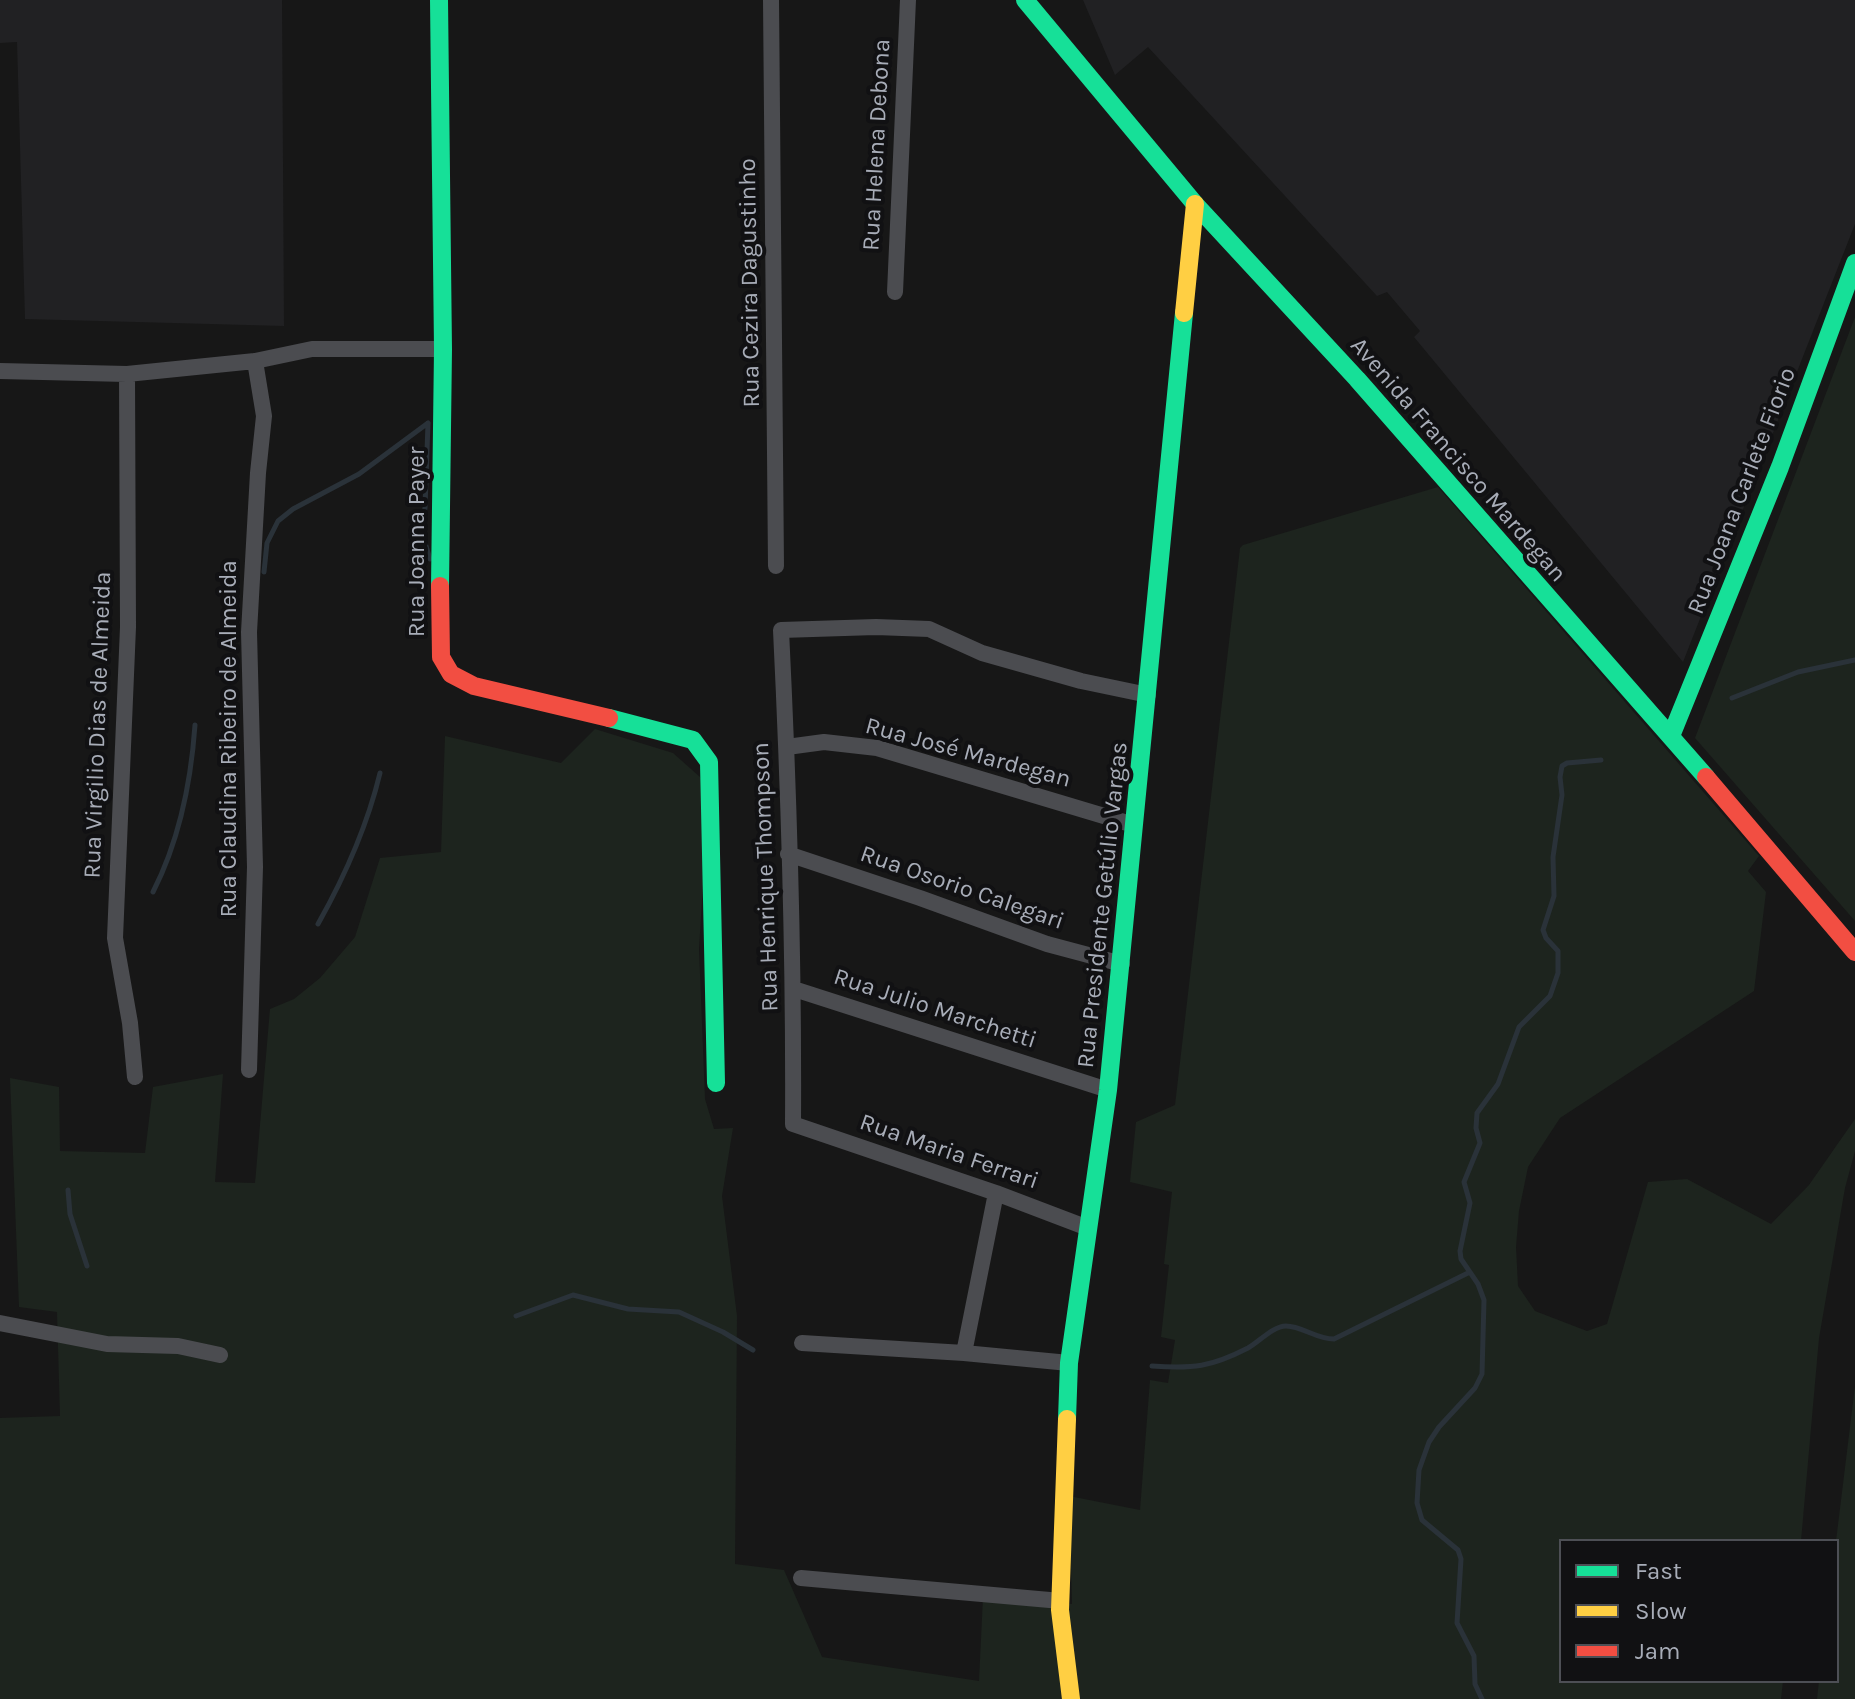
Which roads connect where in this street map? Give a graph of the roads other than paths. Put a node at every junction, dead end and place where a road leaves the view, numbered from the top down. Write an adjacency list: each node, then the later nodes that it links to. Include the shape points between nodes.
1 (439, 0): 8 (street, Rua Joanna Payer)
2 (771, 0): 12 (street, Rua Cezira Dagustinho)
3 (908, 0): 7 (street, Rua Helena Debona)
4 (1025, 0): 5 (street, Avenida Francisco Mardegan)
5 (1195, 204): 13 (street, Rua Presidente Getúlio Vargas); 14 (street, Avenida Francisco Mardegan, via 1357,379)
6 (1855, 263): 14 (street, Rua Joana Carlete Fiorio, via 1780,467)
7 (895, 292)
8 (443, 349): 9 (street, via 312,349); 23 (street, Rua Joanna Payer, via 441,657 451,674 474,686 693,740 709,762)
9 (255, 361): 11 (street); 21 (street, Rua Claudina Ribeiro de Almeida, via 264,416 249,632 255,867)
10 (0, 371): 11 (street)
11 (127, 374): 22 (street, Rua Virgilio Dias de Almeida, via 128,627 115,938)
12 (776, 566)
13 (1148, 695): 15 (street, Rua Henrique Thompson, via 982,653 929,629 781,630); 16 (street, Rua Presidente Getúlio Vargas)
14 (1671, 736): 18 (street, Avenida Francisco Mardegan)
15 (787, 747): 16 (street, Rua José Mardegan, via 824,742 877,748); 17 (street, Rua Henrique Thompson)
16 (1134, 825): 19 (street, Rua Presidente Getúlio Vargas)
17 (788, 854): 19 (street, Rua Osorio Calegari, via 1047,944); 20 (street, Rua Henrique Thompson)
18 (1855, 952)
19 (1122, 964): 24 (street, Rua Presidente Getúlio Vargas)
20 (794, 989): 24 (street, Rua Julio Marchetti); 25 (street, Rua Henrique Thompson)
21 (249, 1070)
22 (135, 1077)
23 (716, 1083)
24 (1108, 1090): 27 (street, Rua Presidente Getúlio Vargas)
25 (793, 1124): 26 (street, Rua Maria Ferrari)
26 (996, 1193): 27 (street, Rua Maria Ferrari); 30 (street)
27 (1088, 1228): 32 (street, Rua Presidente Getúlio Vargas)
28 (0, 1323): 31 (street, via 107,1344 178,1346)
29 (802, 1343): 30 (street)
30 (964, 1353): 32 (street)
31 (220, 1355)
32 (1069, 1363): 34 (street, Rua Presidente Getúlio Vargas)
33 (801, 1578): 34 (street)
34 (1060, 1606): 35 (street, Rua Presidente Getúlio Vargas)
35 (1071, 1699)

